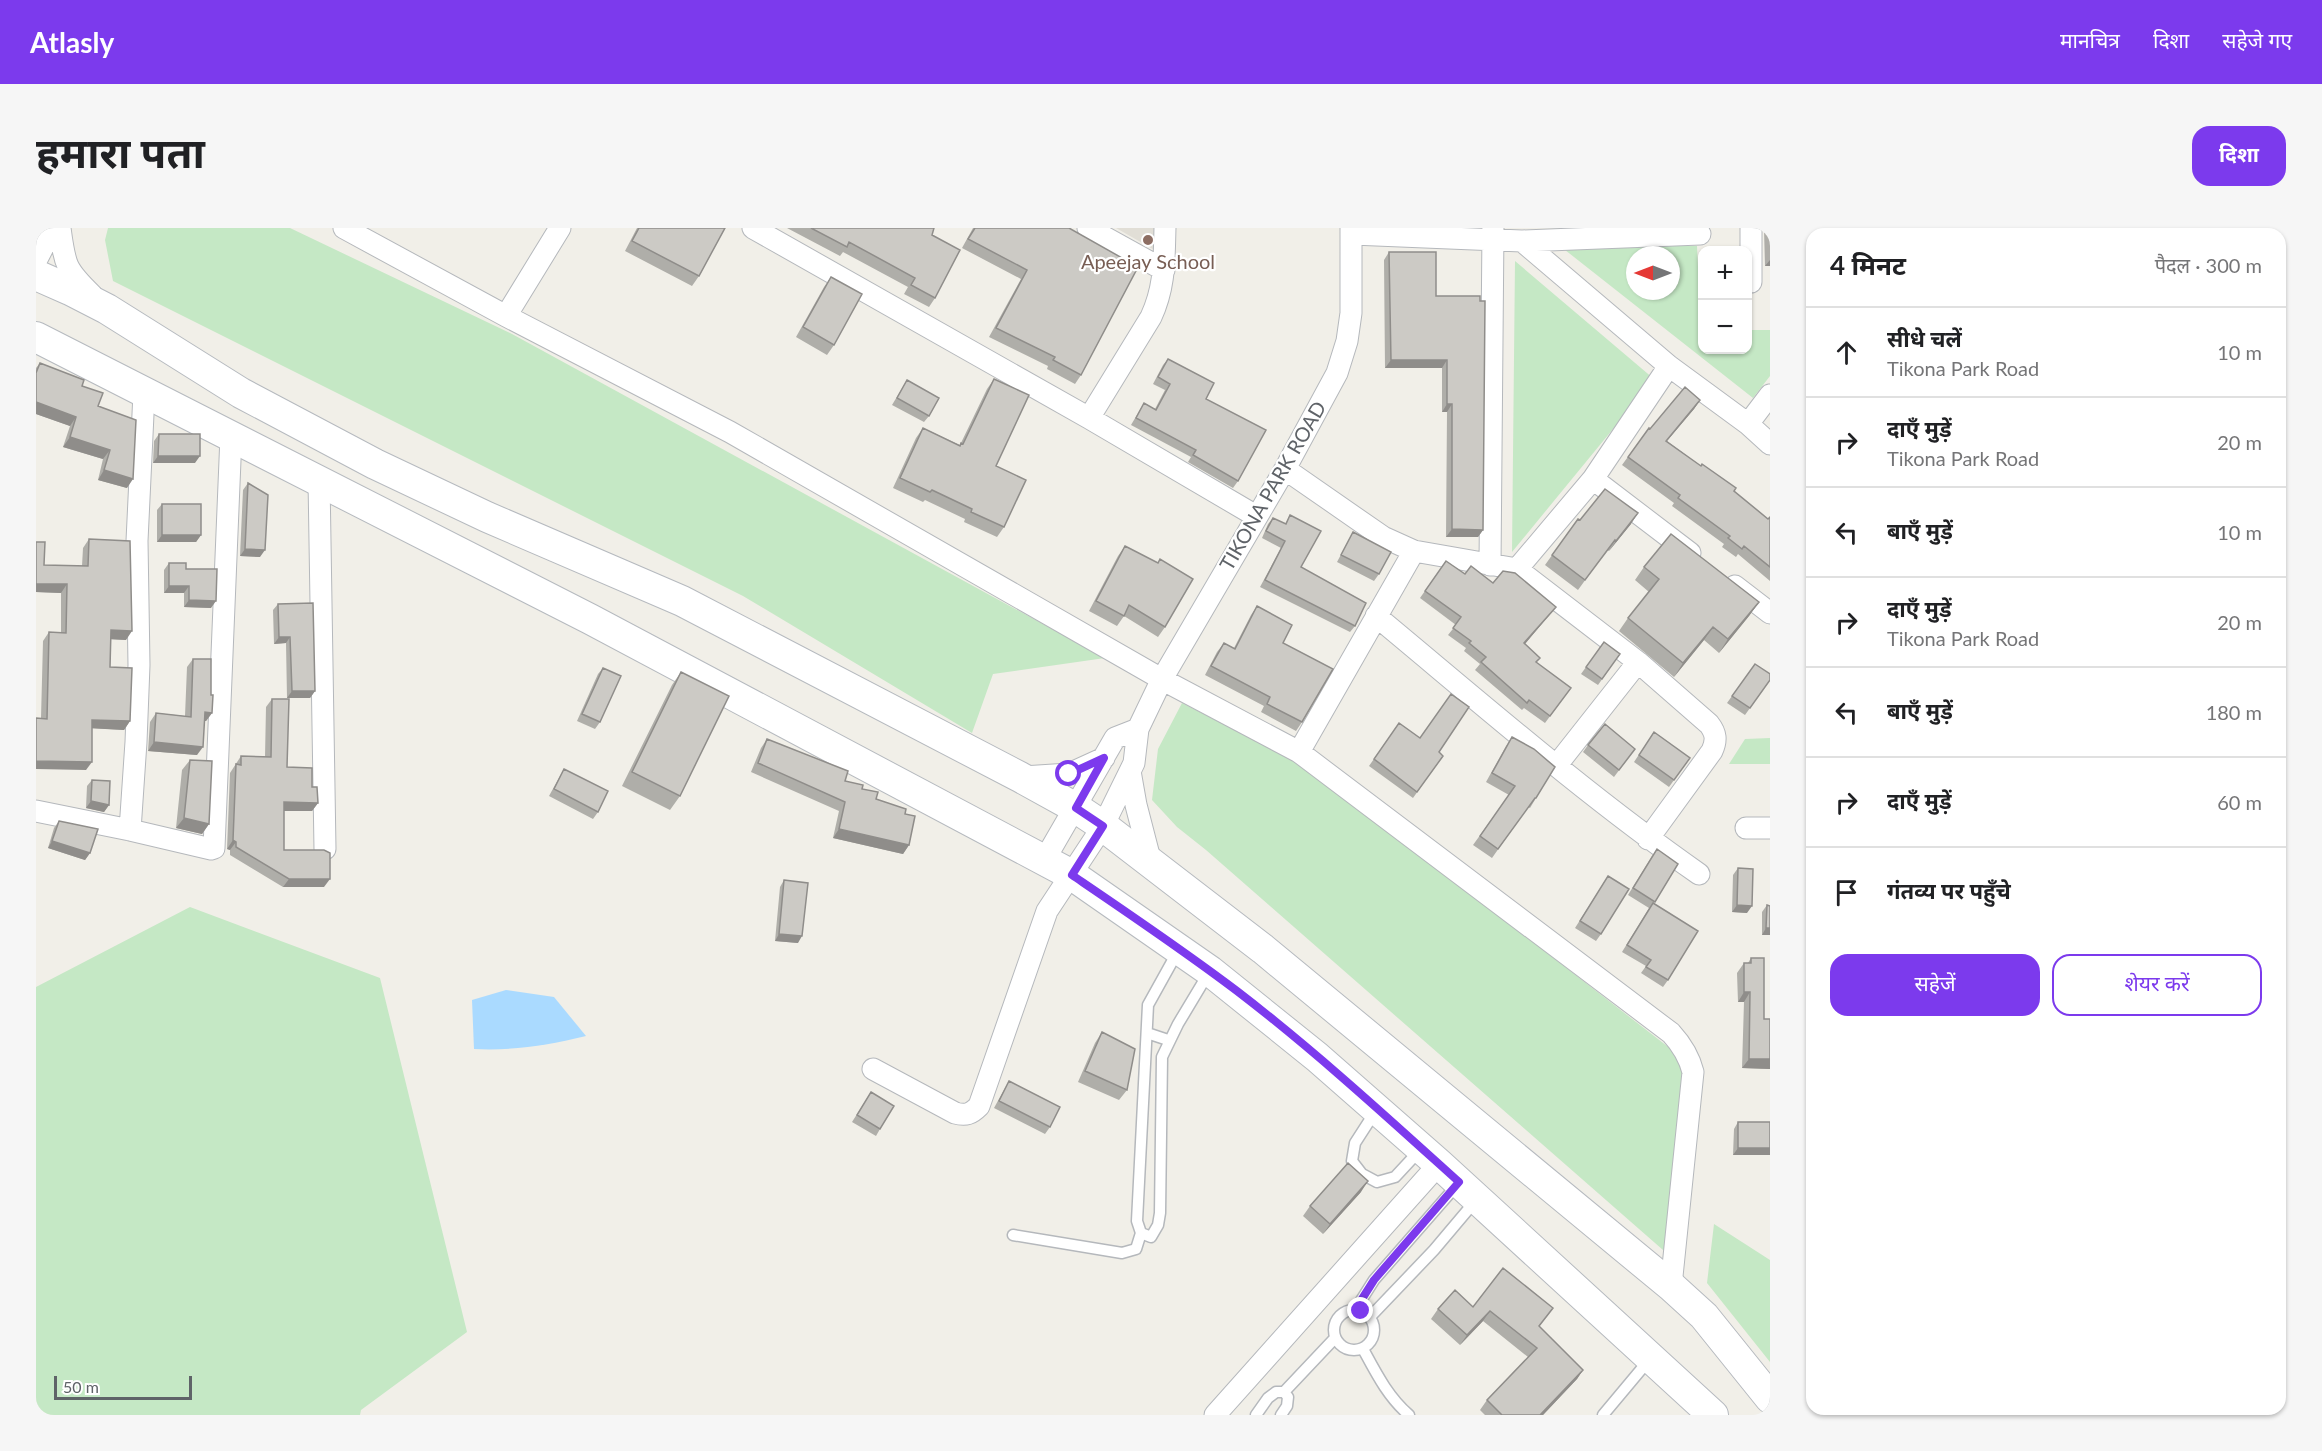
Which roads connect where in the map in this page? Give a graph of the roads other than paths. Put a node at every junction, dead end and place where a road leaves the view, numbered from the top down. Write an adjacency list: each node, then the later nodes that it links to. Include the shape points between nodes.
1 (53, 228): 13 (street)
2 (60, 228): 17 (street, via 68,270)
3 (561, 228): 18 (street)
4 (753, 228): 23 (street)
5 (1088, 228): 14 (street)
6 (1165, 228): 14 (street)
7 (1751, 228): 16 (street)
8 (347, 229): 18 (street)
9 (1352, 231): 10 (street); 27 (street, TIKONA PARK ROAD, via 1351,313 1342,359)
10 (1493, 234): 12 (street); 33 (street)
11 (1700, 234): 12 (street)
12 (1522, 241): 20 (street)
13 (36, 261)
14 (1164, 270): 23 (street, via 1162,289 1151,317)
15 (36, 275): 17 (street)
16 (1756, 282)
17 (107, 309): 45 (street, via 242,393 375,464 487,518 682,601)
18 (506, 316): 39 (street, via 730,432)
19 (36, 337): 21 (street)
20 (1670, 366): 24 (street); 28 (street)
21 (144, 393): 25 (street); 51 (street, via 137,541 139,665)
22 (1770, 395): 24 (street)
23 (1089, 418): 30 (street)
24 (1748, 424): 26 (street)
25 (231, 436): 29 (street); 51 (street, via 215,846 211,849)
26 (1770, 444)
27 (1285, 469): 30 (street, TIKONA PARK ROAD); 31 (street, via 1383,537)
28 (1593, 479): 32 (street); 34 (street)
29 (319, 480): 53 (street); 54 (street)
30 (1256, 516): 39 (street, TIKONA PARK ROAD)
31 (1414, 551): 33 (street); 37 (street)
32 (1705, 564)
33 (1490, 565): 34 (street)
34 (1517, 569): 38 (street)
35 (1723, 578): 36 (street)
36 (1770, 613)
37 (1376, 616): 41 (street); 43 (street)
38 (1638, 662): 43 (street); 52 (street, via 1709,724 1716,738 1712,751)
39 (1162, 679): 40 (street, TIKONA PARK ROAD); 41 (street)
40 (1138, 729): 42 (street, via 1115,738); 44 (street, TIKONA PARK ROAD)
41 (1299, 752): 67 (street, via 1671,1033 1681,1045 1693,1072)
42 (1104, 758): 45 (street, via 1069,774); 46 (street)
43 (1556, 766): 52 (street)
44 (1130, 771): 48 (street, TIKONA PARK ROAD); 55 (street, TIKONA PARK ROAD)
45 (1020, 777): 46 (street)
46 (1076, 808): 48 (street); 54 (street)
47 (36, 811): 51 (street)
48 (1103, 826): 55 (street); 57 (street, TIKONA PARK ROAD)
49 (1746, 828): 50 (street)
50 (1770, 828)
51 (130, 830)
52 (1648, 839): 56 (street)
53 (325, 849)
54 (1045, 859): 57 (street)
55 (1151, 863): 67 (street, via 1263,949)
56 (1699, 874)
57 (1072, 875): 58 (street); 62 (street, TIKONA PARK ROAD, via 1053,899 1041,926 979,1106 972,1113 955,1113)
58 (1179, 949): 59 (street); 60 (lane, via 1148,1005)
59 (1210, 971): 61 (lane); 63 (street)
60 (1147, 1033): 61 (lane); 65 (lane, via 1137,1221)
61 (1168, 1040): 65 (lane, via 1162,1057 1158,1225 1151,1237)
62 (873, 1069)
63 (1377, 1110): 64 (street); 64 (lane, via 1355,1143 1352,1161 1362,1174 1377,1182)
64 (1449, 1174): 68 (lane); 69 (lane, via 1434,1250); 72 (street); 75 (street)
65 (1141, 1233): 66 (lane, via 1136,1249 1122,1253)
66 (1013, 1235)
67 (1671, 1286): 74 (street, via 1704,1316)
68 (1355, 1310): 69 (lane); 70 (lane, via 1337,1319)
69 (1370, 1317): 71 (lane, via 1374,1333)
70 (1335, 1338): 71 (lane, via 1350,1350); 73 (lane)
71 (1363, 1348): 78 (lane, via 1381,1382)
72 (1651, 1358): 79 (lane); 80 (street)
73 (1284, 1392): 76 (lane, via 1268,1398); 77 (lane, via 1287,1406)
74 (1770, 1398)
75 (1215, 1415)
76 (1256, 1415)
77 (1281, 1415)
78 (1409, 1415)
79 (1603, 1415)
80 (1713, 1415)

